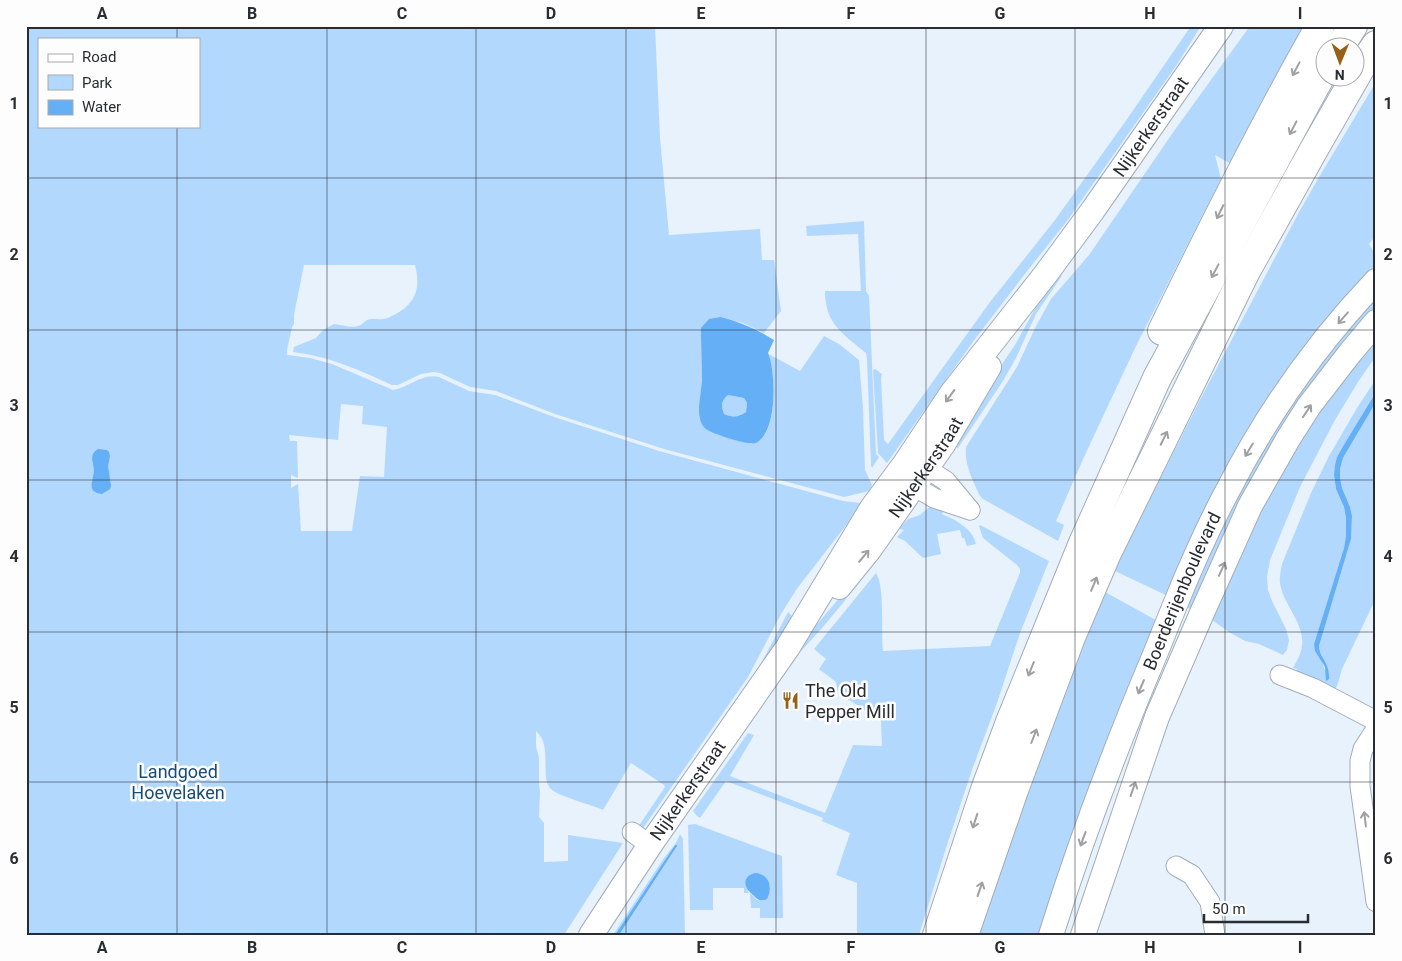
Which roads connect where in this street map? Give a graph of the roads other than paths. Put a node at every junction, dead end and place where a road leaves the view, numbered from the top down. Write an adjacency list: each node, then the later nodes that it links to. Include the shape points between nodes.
1 (1221, 26): 15 (main road, Nijkerkerstraat, via 1104,195 952,393 915,473 872,508 788,648 641,839)
2 (1320, 26): 9 (highway, one-way to 9, via 1227,199 1160,335 1072,538)
3 (1353, 26): 4 (highway)
4 (1345, 38)
5 (1376, 45): 17 (highway, one-way to 5, via 1020,772 1107,553 1246,273 1312,151)
6 (1314, 88): 9 (highway, one-way to 9, via 1157,378)
7 (1376, 281): 18 (main road, Boerderijenboulevard, one-way to 18, via 1313,355 1267,422 1227,490 1124,725)
8 (1376, 322): 19 (main road, Boerderijenboulevard, one-way to 8, via 1157,717 1250,506 1309,406)
9 (1049, 624): 16 (highway, one-way to 16, via 986,787)
10 (1280, 675): 11 (street)
11 (1376, 720)
12 (1376, 729): 14 (street, one-way to 12, via 1360,786 1363,749)
13 (1176, 866): 20 (street, via 1192,875 1210,902)
14 (1376, 902)
15 (591, 935)
16 (937, 935)
17 (964, 935)
18 (1051, 935)
19 (1083, 935)
20 (1216, 935)

